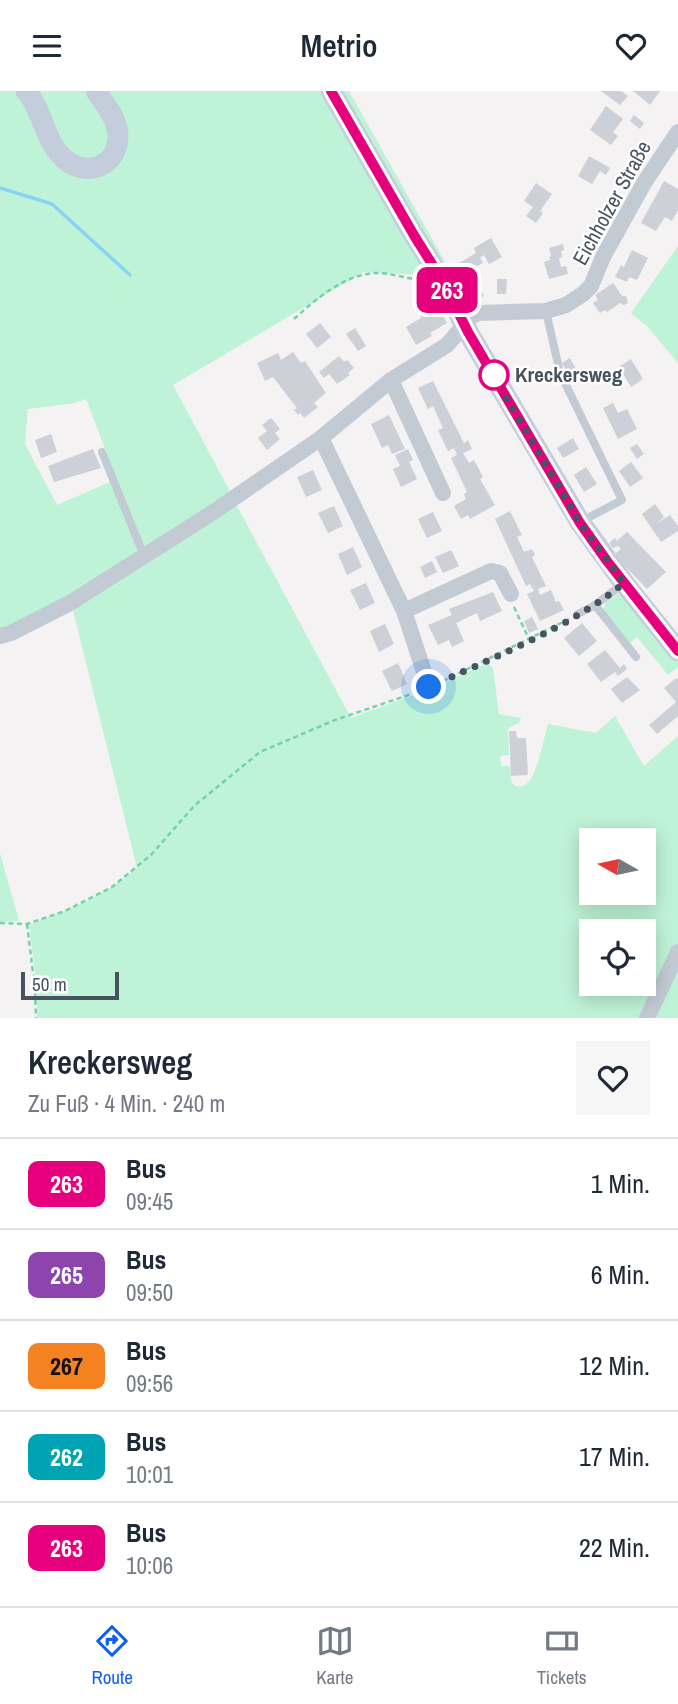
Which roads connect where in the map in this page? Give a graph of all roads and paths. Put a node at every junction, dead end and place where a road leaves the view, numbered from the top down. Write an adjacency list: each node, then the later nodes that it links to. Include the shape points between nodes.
1 (26, 91): 2 (main road, via 58,153 84,169 103,166 113,159 117,147 117,125)
2 (96, 91)
3 (331, 91): 5 (main road)
4 (678, 132): 6 (street, Eichholzer Straße, via 644,183 590,286 575,300)
5 (436, 269): 7 (path, via 428,279 375,273 349,280 316,299); 8 (main road)
6 (546, 311): 8 (street, Eichholzer Straße, via 478,313); 13 (lane, via 560,373 622,500)
7 (294, 320)
8 (465, 324): 9 (street, via 447,345); 13 (main road)
9 (391, 380): 10 (street); 12 (street)
10 (321, 438): 14 (street); 18 (street)
11 (102, 452): 14 (lane)
12 (443, 493)
13 (580, 523): 15 (main road)
14 (144, 556): 20 (street, via 70,603)
15 (624, 583): 17 (lane); 22 (main road)
16 (511, 594): 18 (street, via 500,573 491,571); 21 (path)
17 (595, 605): 19 (lane); 23 (lane)
18 (404, 611): 24 (street)
19 (578, 614): 21 (path)
20 (0, 636)
21 (530, 640): 24 (path)
22 (678, 650)
23 (636, 657)
24 (429, 687): 26 (path, via 260,752 194,807 112,887)
25 (0, 923): 26 (path)
26 (27, 924): 28 (path)
27 (678, 953): 29 (street)
28 (36, 1018)
29 (647, 1018)

